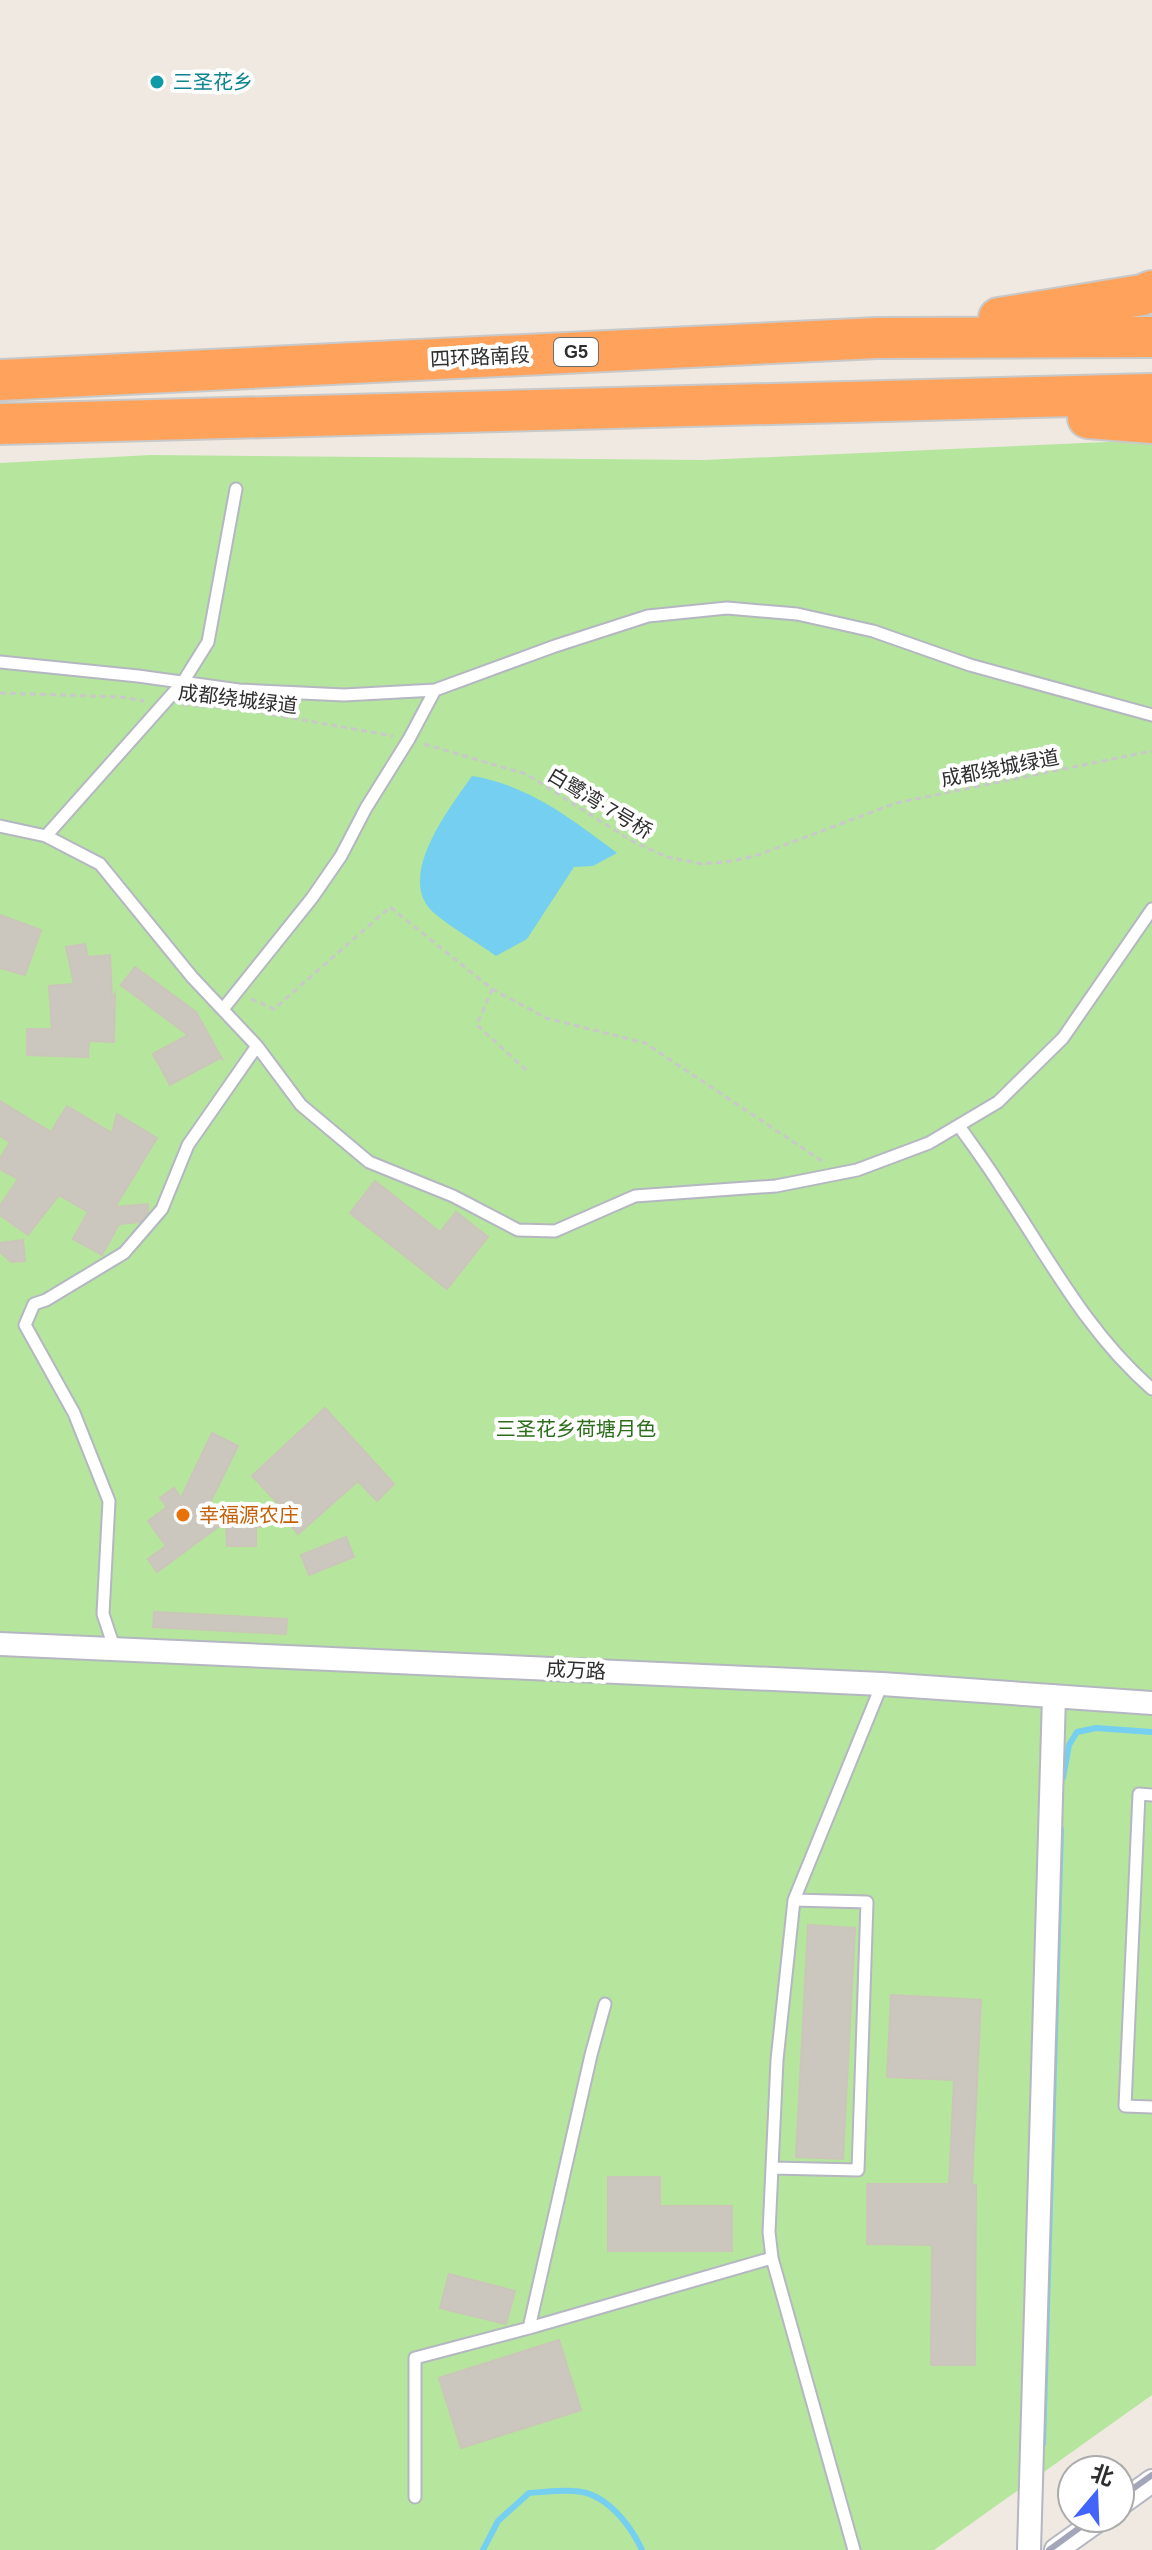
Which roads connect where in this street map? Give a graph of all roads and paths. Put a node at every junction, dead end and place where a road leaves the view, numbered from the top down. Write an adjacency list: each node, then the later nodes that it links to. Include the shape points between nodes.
1 (1152, 291): 3 (highway)
2 (1152, 337): 3 (highway, 四环路南段 / G5)
3 (877, 338): 4 (highway, 四环路南段 / G5)
4 (0, 380)
5 (1152, 394): 6 (highway)
6 (849, 400): 7 (highway); 8 (highway)
7 (1152, 423)
8 (0, 424)
9 (236, 489): 11 (lane, via 208,642)
10 (0, 662): 11 (lane)
11 (183, 682): 12 (lane, via 344,695); 14 (lane)
12 (435, 690): 15 (lane, via 648,616 727,608 797,614 873,631 970,665); 16 (lane)
13 (0, 693): 14 (path, 成都绕城绿道, via 122,697)
14 (161, 704): 16 (path, 成都绕城绿道, via 235,708); 21 (lane)
15 (1152, 715)
16 (409, 739): 18 (path, 成都绕城绿道); 24 (lane, via 341,856)
17 (1152, 751): 19 (path, 成都绕城绿道, via 896,803)
18 (469, 758): 19 (path, 白鹭湾·7号桥, via 526,774 632,841 667,857 702,864 758,855)
19 (855, 817)
20 (0, 826): 21 (lane)
21 (46, 836): 25 (lane, via 100,864)
22 (1152, 909): 28 (lane, via 1063,1038 998,1102)
23 (492, 989): 24 (path, via 390,907 274,1009); 27 (path, via 477,1025); 29 (path, via 546,1018 645,1043)
24 (236, 992): 25 (lane)
25 (223, 1009): 26 (lane)
26 (257, 1046): 29 (lane, via 301,1105 369,1162 518,1230 555,1231 635,1196 776,1186); 32 (lane, via 188,1145 162,1209 124,1253 34,1304 25,1325 74,1413 109,1501 103,1614)
27 (526, 1070)
28 (959, 1126): 29 (lane, via 929,1143); 30 (lane, via 1066,1290 1123,1364)
29 (840, 1173)
30 (1152, 1389)
31 (0, 1644): 32 (street, 成万路)
32 (115, 1650): 33 (street, 成万路)
33 (882, 1684): 34 (street, 成万路); 37 (lane)
34 (1054, 1696): 35 (street, 成万路); 46 (street)
35 (1152, 1703)
36 (1152, 1795): 39 (lane, via 1139,1794 1125,2106)
37 (794, 1900): 40 (lane); 40 (lane, via 867,1902 858,2170)
38 (605, 2004): 42 (lane)
39 (1152, 2107)
40 (772, 2168): 41 (lane)
41 (772, 2258): 42 (lane); 45 (lane)
42 (529, 2328): 43 (lane, via 415,2358)
43 (415, 2497)
44 (1078, 2534): 47 (street)
45 (854, 2550)
46 (1029, 2550)
47 (1056, 2550)

